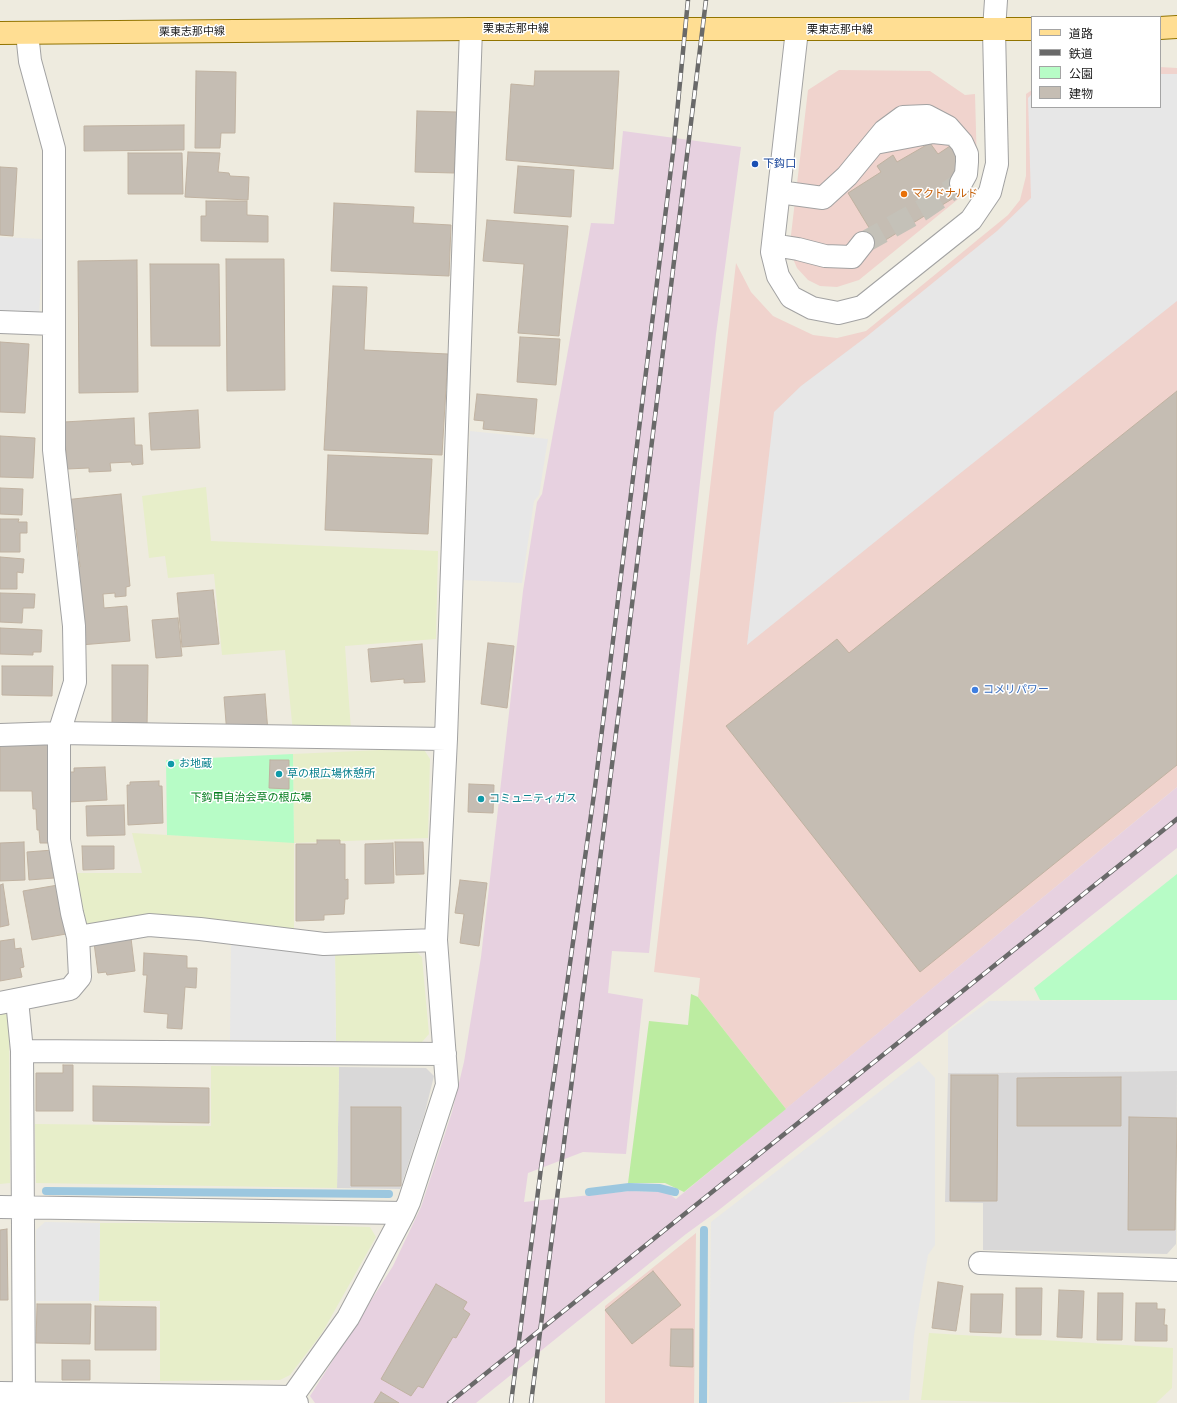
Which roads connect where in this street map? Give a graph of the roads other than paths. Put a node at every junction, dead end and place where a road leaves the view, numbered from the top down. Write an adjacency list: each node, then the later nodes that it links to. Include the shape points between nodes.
1 (996, 0): 7 (street)
2 (1161, 28): 3 (main road)
3 (1177, 28)
4 (472, 29): 6 (main road, 栗東志那中線); 9 (main road, 栗東志那中線); 18 (street)
5 (1031, 29): 7 (main road, 栗東志那中線)
6 (798, 30): 7 (main road, 栗東志那中線); 11 (street)
7 (994, 30): 13 (street, via 997,164 990,192 971,220 862,306 838,313 812,308 791,297 778,276 772,252)
8 (0, 33): 9 (main road, 栗東志那中線)
9 (27, 33): 15 (street, via 30,61 54,149)
10 (961, 182): 11 (street, via 966,174 967,154 962,143 948,127 926,116 903,117 884,131 847,176 823,198)
11 (779, 192): 13 (street)
12 (863, 243): 13 (street, via 852,257 825,256)
13 (773, 245)
14 (0, 322): 15 (street)
15 (54, 324): 16 (street, via 54,450 74,626 75,682)
16 (59, 733): 17 (street); 18 (street); 19 (street, via 59,840)
17 (0, 735)
18 (446, 739): 20 (street)
19 (78, 937): 20 (street, via 149,925 324,944); 21 (street, via 80,977 70,989)
20 (436, 940): 23 (street)
21 (9, 1002): 22 (street)
22 (22, 1051): 23 (street); 24 (street)
23 (445, 1054): 26 (street, via 448,1085)
24 (24, 1206): 25 (street); 26 (street); 30 (street)
25 (0, 1207)
26 (404, 1213): 31 (street, via 348,1318)
27 (980, 1263): 28 (street)
28 (1177, 1270)
29 (0, 1393): 30 (street)
30 (24, 1398): 31 (street)
31 (294, 1400)

